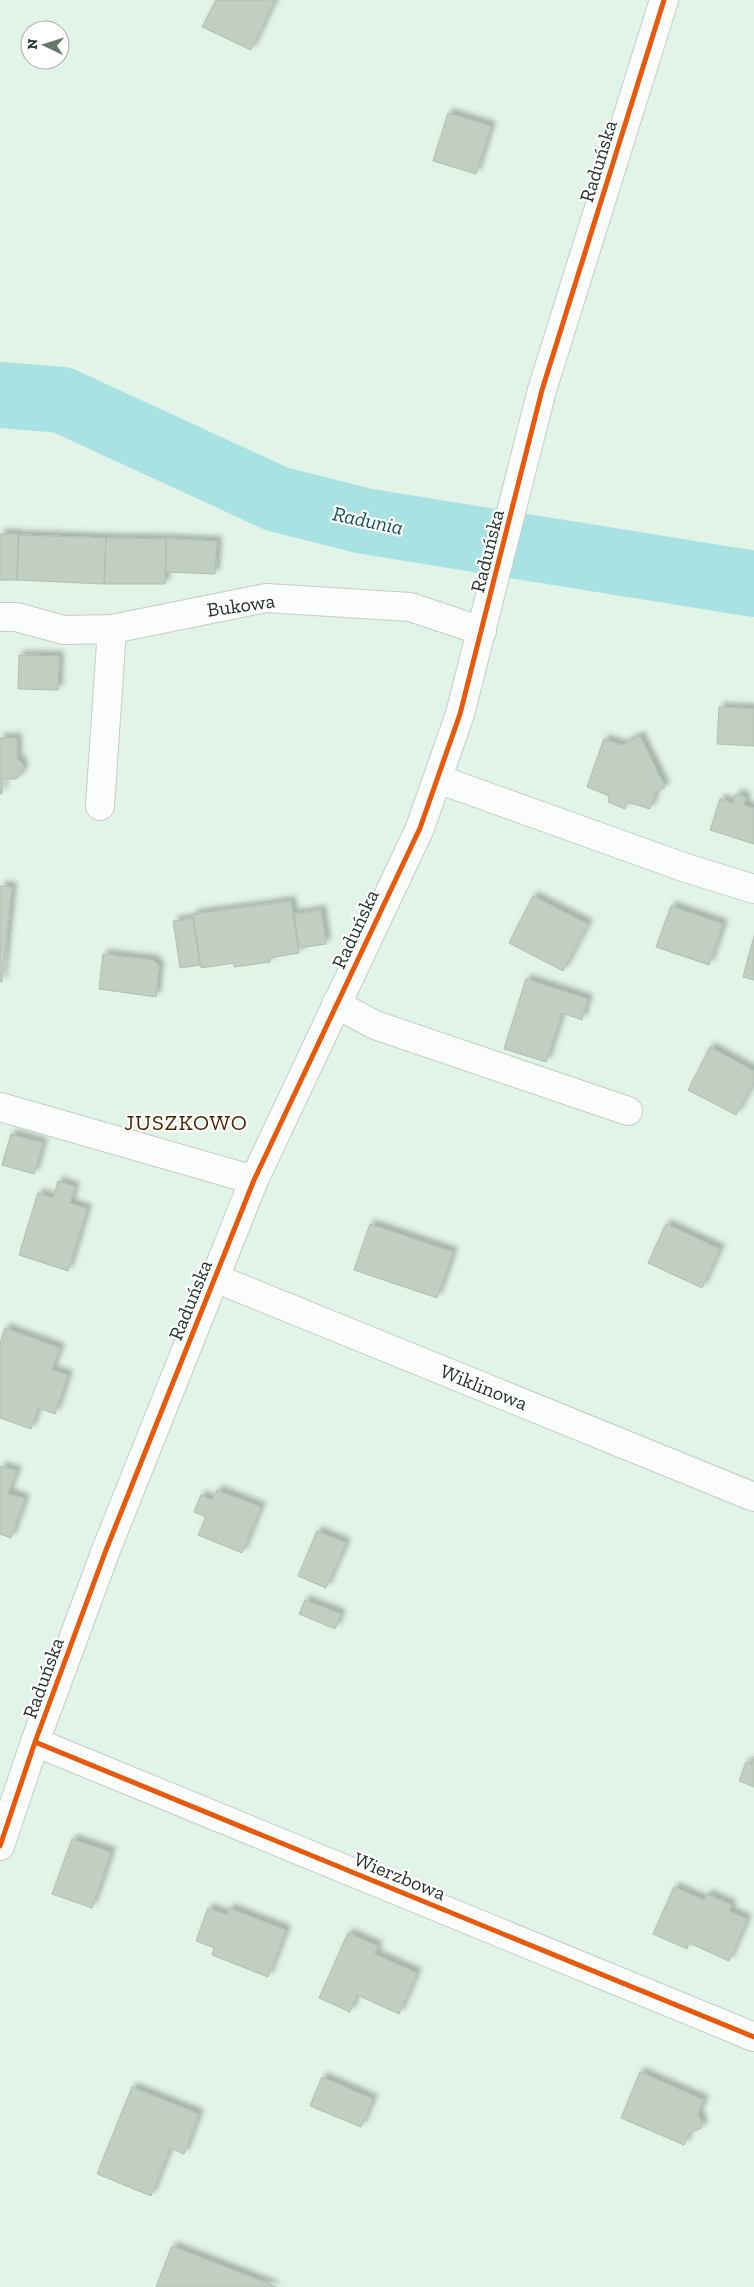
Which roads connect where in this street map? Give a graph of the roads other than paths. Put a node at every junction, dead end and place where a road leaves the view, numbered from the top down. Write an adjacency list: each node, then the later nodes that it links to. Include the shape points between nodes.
1 (664, 0): 4 (street, Raduńska, via 542,390)
2 (0, 617): 3 (street, Bukowa, via 16,617 64,630)
3 (112, 629): 4 (street, Bukowa, via 266,598 410,607); 6 (street)
4 (482, 631): 5 (street, Raduńska)
5 (438, 780): 7 (street); 8 (street, Raduńska, via 420,828)
6 (100, 806)
7 (754, 889)
8 (336, 1004): 10 (street, via 375,1026); 11 (street, Raduńska)
9 (0, 1107): 11 (street)
10 (628, 1111)
11 (254, 1180): 12 (street, Raduńska)
12 (214, 1278): 13 (street, Wiklinowa); 14 (street, Raduńska, via 106,1550)
13 (754, 1497)
14 (35, 1742): 15 (street, Raduńska); 16 (street, Wierzbowa)
15 (0, 1846)
16 (754, 2037)

